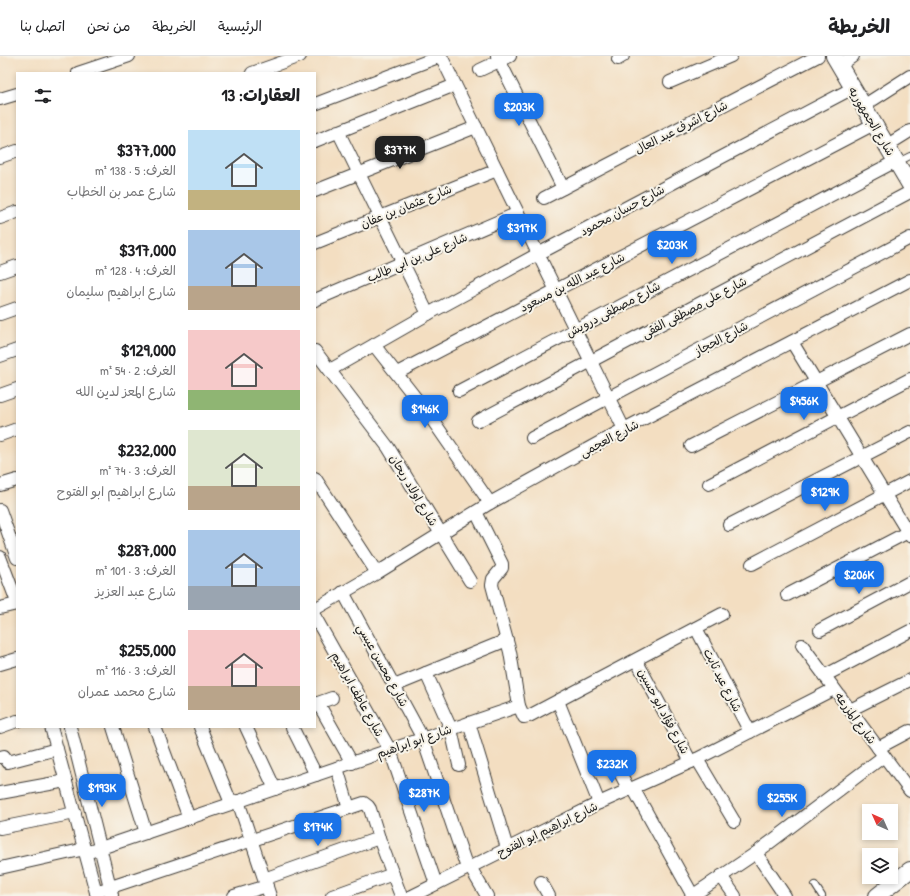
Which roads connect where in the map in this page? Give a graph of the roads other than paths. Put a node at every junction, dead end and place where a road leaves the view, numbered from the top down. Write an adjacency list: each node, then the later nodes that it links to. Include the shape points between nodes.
1 (129, 56): 9 (street)
2 (300, 56): 10 (street)
3 (441, 56): 13 (street); 18 (street)
4 (731, 56): 12 (street)
5 (818, 56): 31 (street, شارع اشرف عبد العال)
6 (844, 57): 14 (main road, شارع الجمهوريه); 17 (main road, شارع الجمهوريه)
7 (502, 58): 8 (street); 31 (street)
8 (480, 70)
9 (81, 72)
10 (255, 72)
11 (910, 76): 17 (street)
12 (670, 82)
13 (455, 85): 20 (street); 21 (street)
14 (853, 88): 19 (main road, شارع الجمهوريه); 41 (street, شارع حسان محمود)
15 (16, 94): 16 (street)
16 (0, 99)
17 (871, 102): 24 (main road, شارع الجمهوريه)
18 (316, 104)
19 (874, 124): 27 (main road, شارع الجمهوريه); 46 (street, شارع عبد الله بن مسعود)
20 (476, 127): 28 (street); 29 (street)
21 (338, 131): 23 (street); 29 (street)
22 (910, 131): 24 (street)
23 (316, 141)
24 (894, 141): 27 (main road, شارع الجمهوريه)
25 (16, 151): 26 (street)
26 (0, 157)
27 (905, 161): 30 (main road, شارع الجمهوريه); 51 (street, شارع مصطفى درويش)
28 (497, 170): 36 (street); 37 (street, شارع عثمان بن عفان)
29 (359, 174): 32 (street); 37 (street)
30 (910, 185)
31 (563, 188): 34 (street, شارع اشرف عبد العال)
32 (316, 191)
33 (910, 192): 58 (street, شارع على مصطفى الفقى)
34 (544, 198)
35 (16, 212): 38 (street)
36 (518, 213): 41 (street); 42 (street, شارع على بن ابى طالب)
37 (380, 216): 40 (street, شارع عثمان بن عفان); 42 (street)
38 (0, 218)
39 (910, 238): 66 (street, شارع الحجاز)
40 (316, 243)
41 (538, 254): 46 (street); 50 (street, شارع حسان محمود)
42 (402, 263): 47 (street, شارع على بن ابى طالب); 50 (street)
43 (16, 266): 44 (street)
44 (0, 272)
45 (910, 280): 53 (street, شارع العجمى)
46 (556, 290): 51 (street); 60 (street, شارع عبد الله بن مسعود)
47 (316, 300)
48 (16, 308): 49 (street)
49 (0, 314)
50 (428, 314): 54 (street, شارع حسان محمود)
51 (575, 329): 58 (street); 64 (street, شارع مصطفى درويش)
52 (910, 334): 62 (street)
53 (792, 342): 62 (street); 69 (street, شارع العجمى)
54 (374, 345): 59 (street, شارع حسان محمود); 60 (street)
55 (16, 350): 57 (street)
56 (316, 352): 59 (street, شارع اولاد ريحان)
57 (0, 356)
58 (591, 362): 66 (street); 68 (street, شارع على مصطفى الفقى)
59 (330, 370): 86 (street, شارع اولاد ريحان, via 388,447)
60 (397, 373): 82 (street, via 456,452)
61 (910, 379): 67 (street)
62 (816, 382): 67 (street); 74 (street)
63 (16, 389): 65 (street)
64 (458, 391)
65 (0, 395)
66 (609, 397): 69 (street); 73 (street, شارع الحجاز)
67 (838, 417): 75 (street); 79 (street)
68 (478, 421)
69 (624, 429): 82 (street, شارع العجمى)
70 (16, 430): 72 (street)
71 (910, 432): 75 (street)
72 (0, 435)
73 (532, 438)
74 (692, 446)
75 (862, 456): 81 (street); 85 (street)
76 (16, 480): 80 (street)
77 (316, 480): 91 (street)
78 (910, 481): 81 (street)
79 (709, 484)
80 (0, 485)
81 (885, 494): 87 (street); 90 (street)
82 (490, 503): 84 (street, شارع العجمى)
83 (0, 510): 88 (street)
84 (476, 512): 86 (street, شارع العجمى); 105 (street, via 502,564 492,585)
85 (729, 525)
86 (441, 533): 91 (street, شارع العجمى); 92 (street, شارع اولاد ريحان)
87 (909, 533): 95 (street)
88 (16, 555)
89 (1, 564): 96 (street)
90 (752, 564)
91 (377, 573): 94 (street, شارع العجمى)
92 (470, 581)
93 (910, 582): 103 (street)
94 (343, 592): 99 (street, شارع العجمى); 113 (street, شارع محسن عيسي)
95 (787, 595)
96 (16, 601)
97 (16, 603): 98 (street)
98 (0, 608)
99 (316, 608)
100 (722, 614): 102 (street)
101 (316, 619): 135 (street, شارع عاطف ابراهيم)
102 (696, 628): 108 (street); 132 (street, شارع عيد ثابت)
103 (820, 630)
104 (910, 631): 111 (street)
105 (506, 640): 110 (street); 118 (street)
106 (802, 645): 111 (street, شارع المزرعه)
107 (16, 659): 109 (street)
108 (636, 660): 116 (street); 138 (street, شارع فؤاد ابو حسين)
109 (0, 664)
110 (426, 673): 113 (street); 130 (street)
111 (824, 676): 114 (street, شارع المزرعه)
112 (910, 680): 119 (street)
113 (394, 686): 133 (street, شارع محسن عيسي)
114 (834, 689): 119 (street, شارع المزرعه); 132 (street, شارع ابراهيم ابو الفتوح)
115 (332, 698): 117 (street)
116 (558, 701): 118 (street, via 527,717 523,715); 150 (street)
117 (316, 704): 139 (street)
118 (520, 706): 121 (street, شارع ابو ابراهيم)
119 (850, 710): 136 (street, شارع المزرعه)
120 (16, 721): 122 (street)
121 (469, 723): 130 (street, شارع ابو ابراهيم); 160 (street)
122 (0, 727)
123 (51, 728): 134 (street)
124 (70, 728): 159 (street)
125 (113, 728): 156 (street)
126 (156, 728): 153 (street)
127 (200, 728): 149 (street)
128 (249, 728): 146 (street)
129 (292, 728): 143 (street)
130 (451, 729): 133 (street, شارع ابو ابراهيم); 140 (street)
131 (910, 731): 136 (street)
132 (750, 732): 138 (street, شارع ابراهيم ابو الفتوح)
133 (423, 739): 135 (street, شارع ابو ابراهيم); 163 (street, شارع محسن عيسي)
134 (57, 749): 137 (street, via 8,762 4,756); 144 (street)
135 (390, 750): 139 (street, شارع ابو ابراهيم); 169 (street, شارع عاطف ابراهيم)
136 (881, 752): 145 (street, شارع المزرعه); 162 (street)
137 (0, 757)
138 (694, 761): 147 (street, شارع ابراهيم ابو الفتوح); 154 (street, شارع فؤاد ابو حسين)
139 (352, 763): 142 (street, شارع ابو ابراهيم)
140 (459, 765)
141 (617, 767): 147 (street)
142 (337, 768): 143 (street, شارع ابو ابراهيم); 151 (street)
143 (316, 775): 146 (street, شارع ابو ابراهيم)
144 (66, 781): 148 (street); 152 (street)
145 (908, 785)
146 (275, 789): 149 (street, شارع ابو ابراهيم)
147 (631, 789): 150 (street, شارع ابراهيم ابو الفتوح); 180 (street)
148 (0, 793)
149 (235, 802): 153 (street, شارع ابو ابراهيم); 158 (street)
150 (600, 803): 160 (street, شارع ابراهيم ابو الفتوح)
151 (349, 808): 157 (street, via 364,803 368,806); 158 (street)
152 (75, 813): 155 (street); 161 (street)
153 (189, 818): 156 (street, شارع ابو ابراهيم)
154 (734, 821)
155 (0, 828)
156 (146, 832): 159 (street, شارع ابو ابراهيم)
157 (379, 838): 166 (street); 171 (street)
158 (251, 840): 171 (street); 172 (street)
159 (100, 848): 161 (street, شارع ابو ابراهيم); 172 (street)
160 (507, 848): 163 (street, شارع ابراهيم ابو الفتوح)
161 (86, 851): 164 (street, شارع ابو ابراهيم); 173 (street)
162 (756, 853): 167 (street); 182 (street)
163 (468, 867): 169 (street, شارع ابراهيم ابو الفتوح); 178 (street, شارع محسن عيسي)
164 (0, 868)
165 (910, 870): 184 (main road)
166 (393, 874): 175 (street); 176 (street)
167 (721, 876): 180 (street); 181 (street)
168 (541, 882): 179 (street)
169 (436, 884): 177 (street, شارع ابراهيم ابو الفتوح)
170 (815, 885): 183 (lane)
171 (267, 887): 174 (street)
172 (111, 892): 173 (street)
173 (97, 894)
174 (234, 896)
175 (332, 896)
176 (401, 896)
177 (412, 896)
178 (487, 896)
179 (549, 896)
180 (693, 896)
181 (735, 896)
182 (785, 896)
183 (822, 896)
184 (877, 896)

